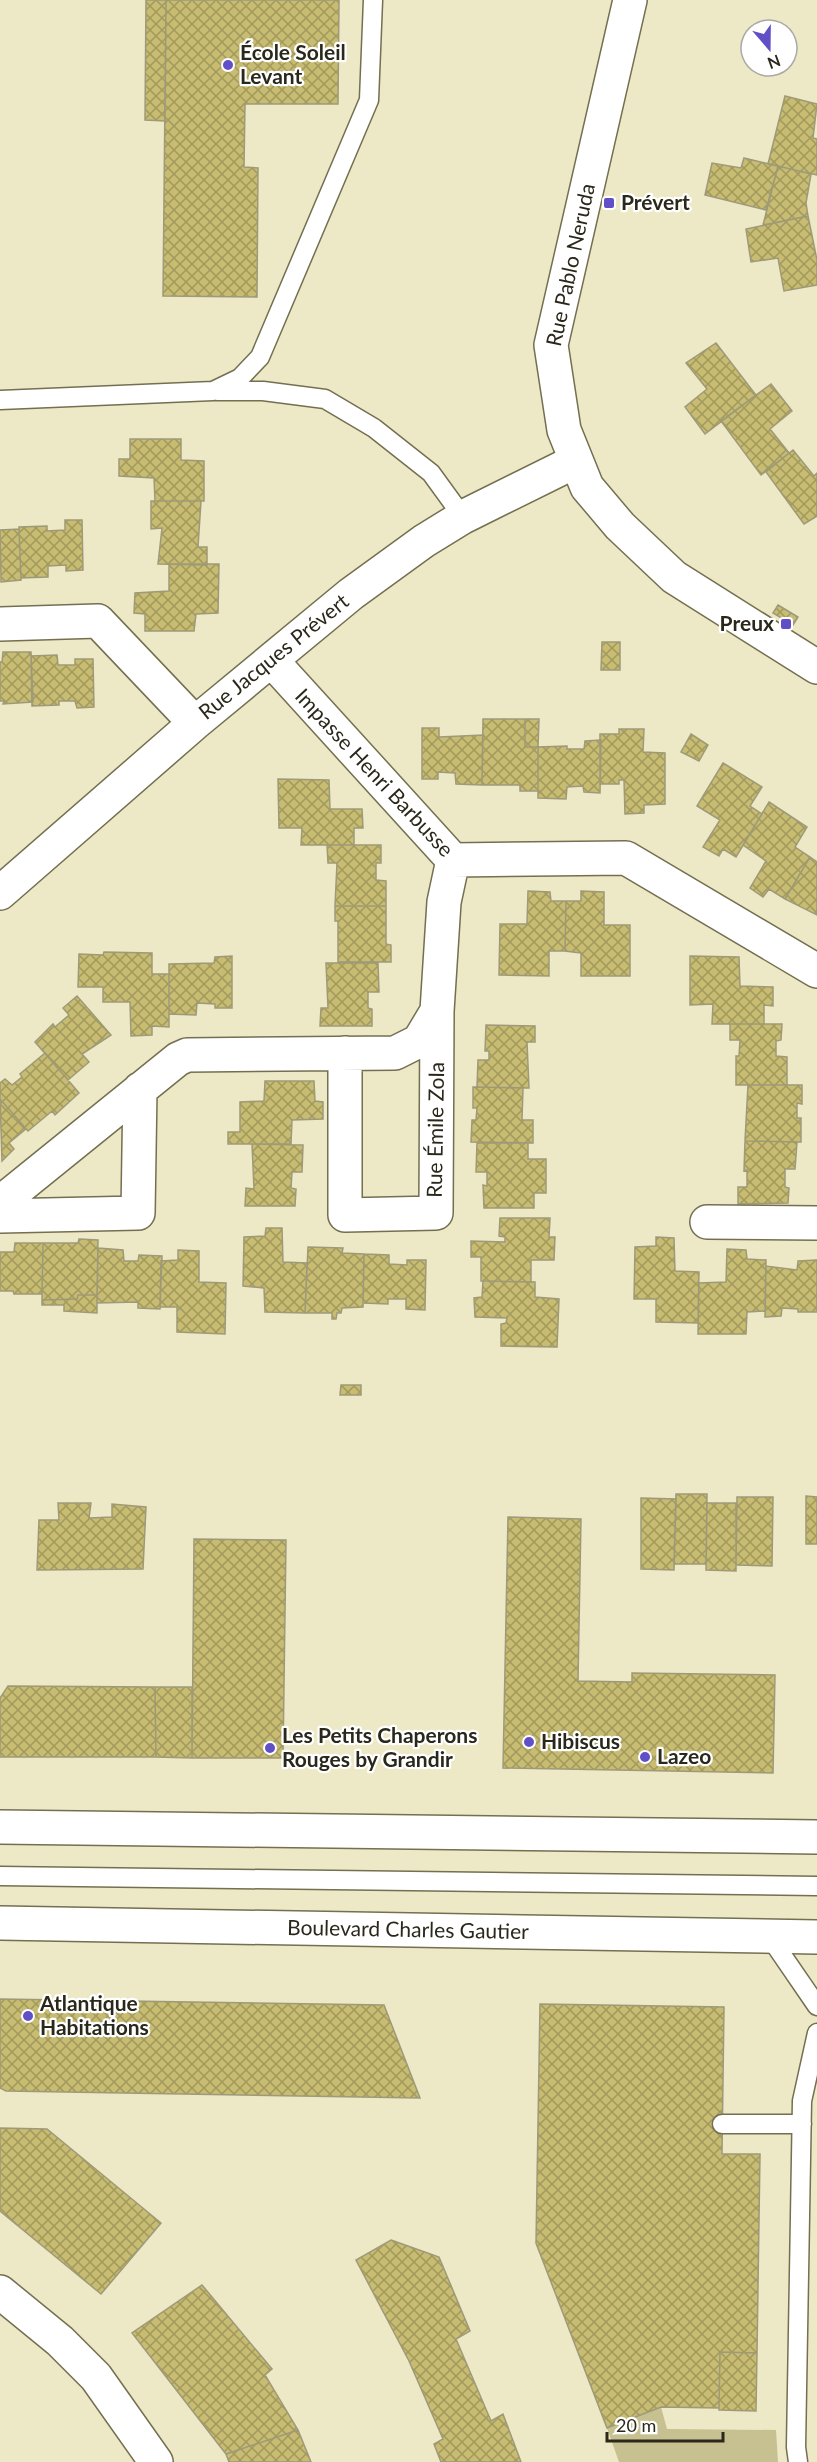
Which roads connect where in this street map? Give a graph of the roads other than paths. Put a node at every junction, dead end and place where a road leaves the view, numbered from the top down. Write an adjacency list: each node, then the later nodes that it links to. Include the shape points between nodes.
1 (373, 0): 3 (lane, via 369,100 261,357 240,378)
2 (630, 0): 5 (street, Rue Pablo Neruda, via 550,345 559,406)
3 (213, 391): 4 (lane); 6 (lane, via 263,391 324,399 374,428 431,473)
4 (0, 400)
5 (576, 460): 6 (street, Rue Jacques Prévert); 9 (street, Rue Pablo Neruda, via 587,487 620,526 674,576)
6 (463, 517): 8 (street, Rue Jacques Prévert, via 351,594)
7 (0, 624): 10 (street, via 98,621)
8 (272, 661): 10 (street, Rue Jacques Prévert); 11 (street, Impasse Henri Barbusse)
9 (817, 667)
10 (195, 723): 12 (street, Rue Jacques Prévert)
11 (453, 860): 13 (street, Impasse Henri Barbusse, via 626,858); 14 (street, Rue Émile Zola, via 444,902)
12 (0, 892)
13 (817, 971)
14 (437, 1011): 15 (street, Rue Émile Zola, via 425,1033 410,1048 395,1053); 15 (street, Rue Émile Zola, via 436,1213 345,1215)
15 (345, 1053): 16 (street, Rue Émile Zola, via 187,1055)
16 (140, 1089): 17 (street, Rue Émile Zola); 18 (street, via 138,1213)
17 (0, 1203)
18 (0, 1216)
19 (707, 1222): 20 (street)
20 (817, 1223)
21 (0, 1827): 22 (street)
22 (817, 1837)
23 (0, 1876): 24 (lane)
24 (817, 1886)
25 (0, 1923): 26 (street, Boulevard Charles Gautier)
26 (768, 1936): 27 (street, Boulevard Charles Gautier); 28 (lane)
27 (817, 1937)
28 (817, 2006)
29 (817, 2033): 31 (lane, via 802,2101)
30 (722, 2124): 31 (lane)
31 (802, 2124): 34 (lane)
32 (0, 2292): 33 (street, via 60,2341 96,2377)
33 (156, 2462)
34 (798, 2462)

